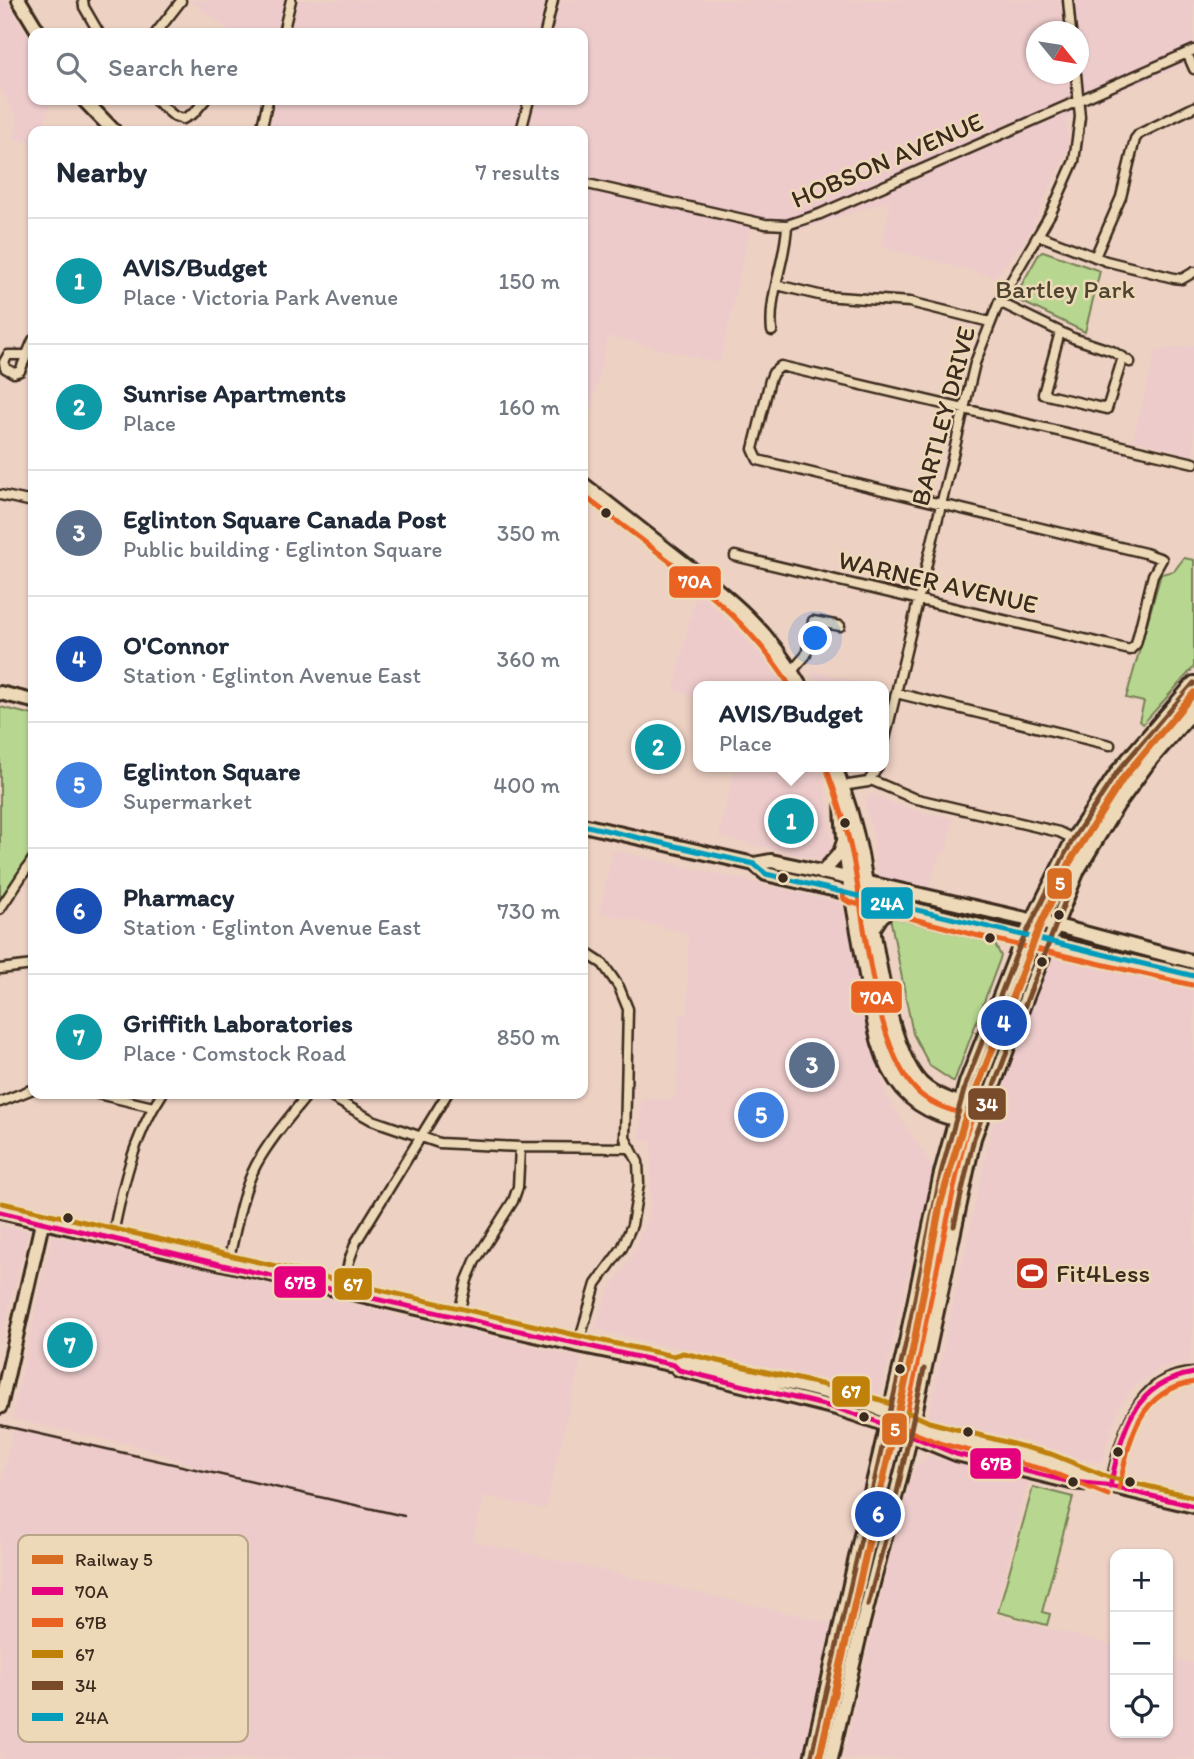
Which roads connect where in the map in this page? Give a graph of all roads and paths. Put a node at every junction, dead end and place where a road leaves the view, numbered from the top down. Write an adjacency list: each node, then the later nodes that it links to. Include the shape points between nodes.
1 (19, 0): 8 (main road)
2 (83, 0): 9 (street)
3 (291, 0): 11 (street)
4 (553, 0): 12 (street)
5 (1068, 0): 7 (street)
6 (181, 1): 10 (street)
7 (1070, 21)
8 (36, 28)
9 (96, 28)
10 (160, 28)
11 (284, 28)
12 (546, 28)
13 (1191, 51): 14 (street); 16 (street, HOBSON AVENUE)
14 (1194, 68)
15 (1077, 84): 16 (street, BARTLEY DRIVE)
16 (1079, 100): 27 (street, HOBSON AVENUE); 28 (street, BARTLEY DRIVE, via 1074,161)
17 (89, 105): 23 (main road)
18 (161, 105): 19 (street, via 183,119)
19 (201, 105)
20 (267, 105): 24 (street)
21 (527, 105): 25 (street)
22 (1194, 107): 29 (street, via 1135,139 1121,197)
23 (109, 126)
24 (262, 126)
25 (522, 126)
26 (588, 184): 27 (street, HOBSON AVENUE)
27 (787, 225): 31 (street)
28 (1038, 235): 29 (street); 32 (street, BARTLEY DRIVE)
29 (1095, 257): 30 (street, via 1178,278)
30 (1194, 272)
31 (778, 285): 33 (street, via 823,296 911,302); 34 (street)
32 (999, 302): 33 (street, BARTLEY DRIVE); 35 (street)
33 (990, 322): 38 (street, BARTLEY DRIVE)
34 (772, 331)
35 (1060, 332): 35 (street, via 1126,359 1107,409 1044,394)
36 (28, 351): 37 (street)
37 (26, 355)
38 (963, 408): 39 (street); 43 (street, BARTLEY DRIVE); 43 (street, via 781,366 770,380 753,449 758,460)
39 (1194, 463)
40 (588, 488): 47 (main road, via 719,588 768,638)
41 (0, 495): 42 (street)
42 (28, 501)
43 (942, 503): 45 (street, BARTLEY DRIVE); 45 (street, WARNER AVENUE, via 1162,559 1153,575 1136,644 1130,650)
44 (735, 556): 45 (street, WARNER AVENUE)
45 (918, 598): 51 (street, BARTLEY DRIVE)
46 (840, 626): 47 (street, via 813,621 806,654)
47 (792, 671): 48 (main road)
48 (797, 681)
49 (1194, 683): 62 (main road, via 1118,771)
50 (0, 693): 52 (main road)
51 (896, 693): 54 (street, BARTLEY DRIVE); 55 (street)
52 (28, 700)
53 (1194, 710): 75 (main road, via 1148,763 1102,828)
54 (889, 722)
55 (1110, 745)
56 (837, 772): 59 (main road)
57 (875, 772): 58 (street)
58 (871, 780): 59 (street); 62 (street, via 913,798)
59 (842, 786): 61 (main road); 67 (main road)
60 (588, 826): 63 (main road)
61 (846, 837): 65 (main road, via 840,853); 66 (main road)
62 (1073, 839): 73 (main road)
63 (754, 864): 65 (main road, via 771,861); 68 (main road, via 766,874)
64 (28, 867): 72 (street)
65 (822, 873): 66 (main road)
66 (849, 879): 67 (main road); 69 (main road)
67 (866, 883): 70 (main road); 73 (main road)
68 (827, 888): 69 (main road); 74 (main road, via 846,905)
69 (851, 894): 70 (main road); 74 (main road)
70 (868, 898): 71 (main road); 76 (main road)
71 (895, 905): 76 (main road); 77 (main road)
72 (0, 909)
73 (1031, 921): 75 (main road); 77 (main road)
74 (856, 923): 94 (main road, via 874,1020 890,1069 914,1100)
75 (1055, 926): 78 (main road); 80 (main road)
76 (874, 928): 91 (main road, via 887,995 908,1063 925,1086)
77 (1024, 937): 78 (main road); 91 (main road)
78 (1049, 943): 83 (main road); 93 (main road)
79 (588, 954): 98 (street, via 603,964 620,987 628,1009 625,1138)
80 (1194, 961)
81 (28, 966): 82 (street)
82 (0, 970)
83 (1194, 976)
84 (28, 1091): 90 (street)
85 (119, 1099): 92 (street)
86 (159, 1099): 92 (street)
87 (304, 1099): 102 (street, via 255,1167)
88 (335, 1099): 96 (street, via 372,1121)
89 (444, 1099): 96 (street)
90 (0, 1102)
91 (959, 1103): 93 (main road); 94 (main road)
92 (153, 1107): 101 (street, via 125,1178)
93 (984, 1111): 95 (main road)
94 (954, 1120): 95 (main road); 108 (main road)
95 (979, 1125): 109 (main road)
96 (422, 1139): 97 (street); 103 (street, via 356,1242)
97 (520, 1147): 98 (street); 104 (street, via 513,1201 475,1261)
98 (631, 1148): 105 (street, via 638,1162 639,1184 632,1225 596,1284)
99 (0, 1212): 100 (main road)
100 (42, 1223): 101 (main road); 107 (main road)
101 (111, 1239): 102 (main road)
102 (227, 1266): 103 (main road)
103 (342, 1290): 104 (main road)
104 (458, 1317): 105 (main road)
105 (578, 1345): 108 (main road, via 840,1396)
106 (1194, 1373): 110 (street, via 1171,1377 1139,1402)
107 (0, 1407)
108 (888, 1420): 109 (main road); 112 (main road)
109 (911, 1430): 110 (main road, via 1057,1465); 113 (main road)
110 (1107, 1486): 111 (main road)
111 (1194, 1506)
112 (811, 1759)
113 (831, 1759)

